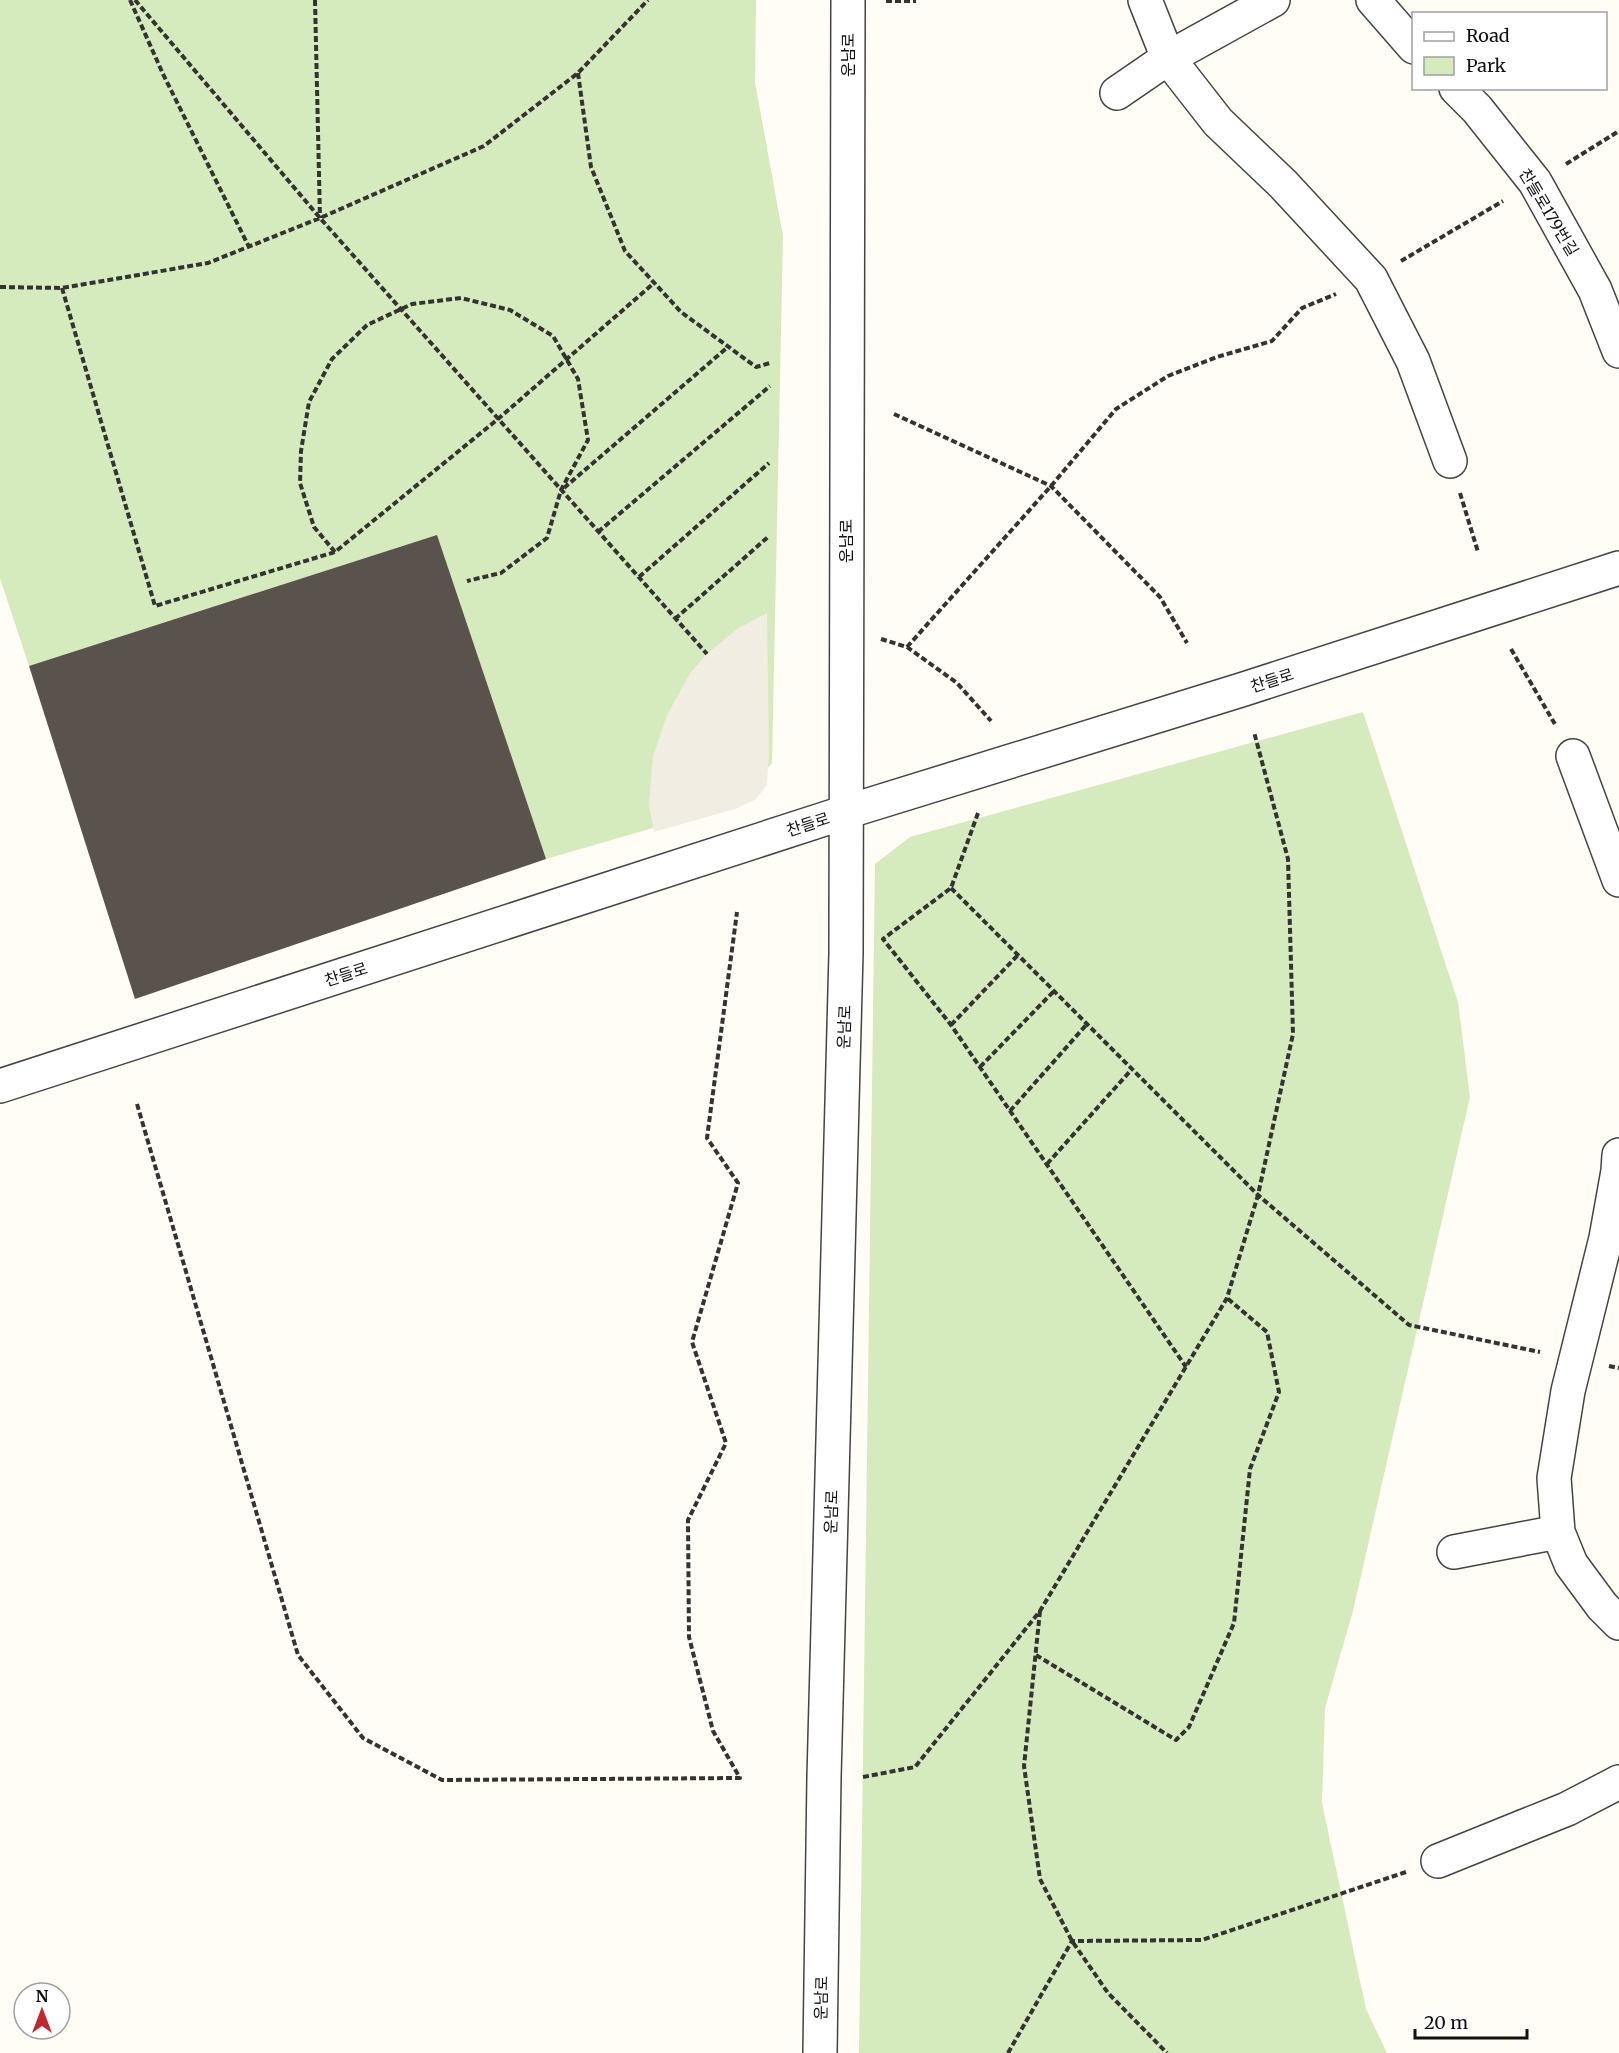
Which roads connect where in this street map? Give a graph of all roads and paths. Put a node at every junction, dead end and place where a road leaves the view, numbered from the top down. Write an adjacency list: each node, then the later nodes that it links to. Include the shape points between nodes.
1 (133, 0): 18 (path); 19 (path, via 163,74)
2 (315, 0): 18 (path)
3 (648, 0): 12 (path)
4 (848, 0): 51 (street, 운남로)
5 (1145, 0): 11 (street)
6 (1273, 0): 11 (street)
7 (1373, 0): 10 (street)
8 (886, 1): 9 (path)
9 (916, 1)
10 (1412, 45)
11 (1168, 58): 14 (street); 20 (street, via 1218,122 1283,184)
12 (578, 73): 18 (path, via 484,146); 21 (path, via 591,167 625,251)
13 (1458, 90): 25 (street, 찬들로179번길, via 1535,182 1595,290)
14 (1116, 93)
15 (1619, 131): 16 (path)
16 (1562, 166)
17 (1508, 198): 20 (path)
18 (320, 218): 19 (path); 30 (path)
19 (249, 247): 23 (path, via 208,263)
20 (1371, 279): 31 (street, via 1413,361); 33 (path, via 1302,308 1272,341 1168,376 1116,409)
21 (654, 283): 24 (path, via 681,312); 26 (path)
22 (0, 287): 23 (path)
23 (62, 288): 37 (path, via 155,606)
24 (729, 346): 27 (path, via 756,367); 34 (path)
25 (1619, 351)
26 (567, 359): 30 (path); 34 (path, via 578,379 588,440); 37 (path, via 553,336 510,310 461,298 412,304 367,325 332,359 313,394 301,451 300,483 314,527)
27 (770, 363)
28 (770, 386): 35 (path)
29 (894, 414): 33 (path)
30 (498, 418): 34 (path); 37 (path)
31 (1450, 461): 38 (path)
32 (769, 463): 40 (path)
33 (1051, 486): 44 (path, via 1160,597); 45 (path)
34 (561, 490): 35 (path); 41 (path, via 547,538 501,573)
35 (598, 532): 40 (path)
36 (768, 537): 42 (path)
37 (335, 552)
38 (1478, 552)
39 (1619, 568): 51 (street, 찬들로)
40 (639, 577): 42 (path)
41 (467, 581)
42 (675, 619): 47 (path)
43 (877, 638): 45 (path)
44 (1187, 643)
45 (907, 647): 48 (path, via 957,683)
46 (1510, 649): 50 (path)
47 (707, 654)
48 (991, 721)
49 (1254, 732): 67 (path, via 1287,859 1293,1034)
50 (1573, 756): 53 (street)
51 (846, 812): 62 (street, 찬들로); 80 (street, 운남로)
52 (978, 813): 54 (path)
53 (1619, 880)
54 (951, 888): 56 (path); 59 (path, via 883,939)
55 (737, 912): 63 (path, via 707,1138 738,1183 692,1342 726,1443 688,1520 689,1637 713,1731 740,1778 442,1780 363,1737 298,1655)
56 (1018, 955): 57 (path); 59 (path)
57 (1054, 991): 58 (path); 60 (path)
58 (1087, 1024): 61 (path); 64 (path)
59 (951, 1025): 60 (path)
60 (980, 1067): 64 (path)
61 (1132, 1069): 66 (path); 67 (path)
62 (0, 1086)
63 (137, 1104)
64 (1010, 1111): 66 (path)
65 (1619, 1155): 71 (street, via 1606,1238 1568,1391 1554,1478)
66 (1047, 1164): 70 (path)
67 (1258, 1195): 68 (path); 69 (path, via 1409,1325)
68 (1227, 1298): 70 (path); 75 (path, via 1267,1332 1279,1392 1250,1469 1234,1623 1189,1727 1176,1740)
69 (1541, 1352)
70 (1186, 1368): 73 (path)
71 (1558, 1532): 72 (street); 74 (street, via 1572,1564)
72 (1454, 1552)
73 (1040, 1611): 75 (path); 76 (path, via 915,1767)
74 (1619, 1623)
75 (1036, 1655): 79 (path, via 1024,1766 1040,1879)
76 (863, 1777)
77 (1619, 1782): 78 (street, via 1567,1809)
78 (1438, 1861): 79 (path, via 1202,1940)
79 (1072, 1941): 81 (path); 82 (path, via 1108,1993)
80 (820, 2053)
81 (1008, 2053)
82 (1167, 2053)

